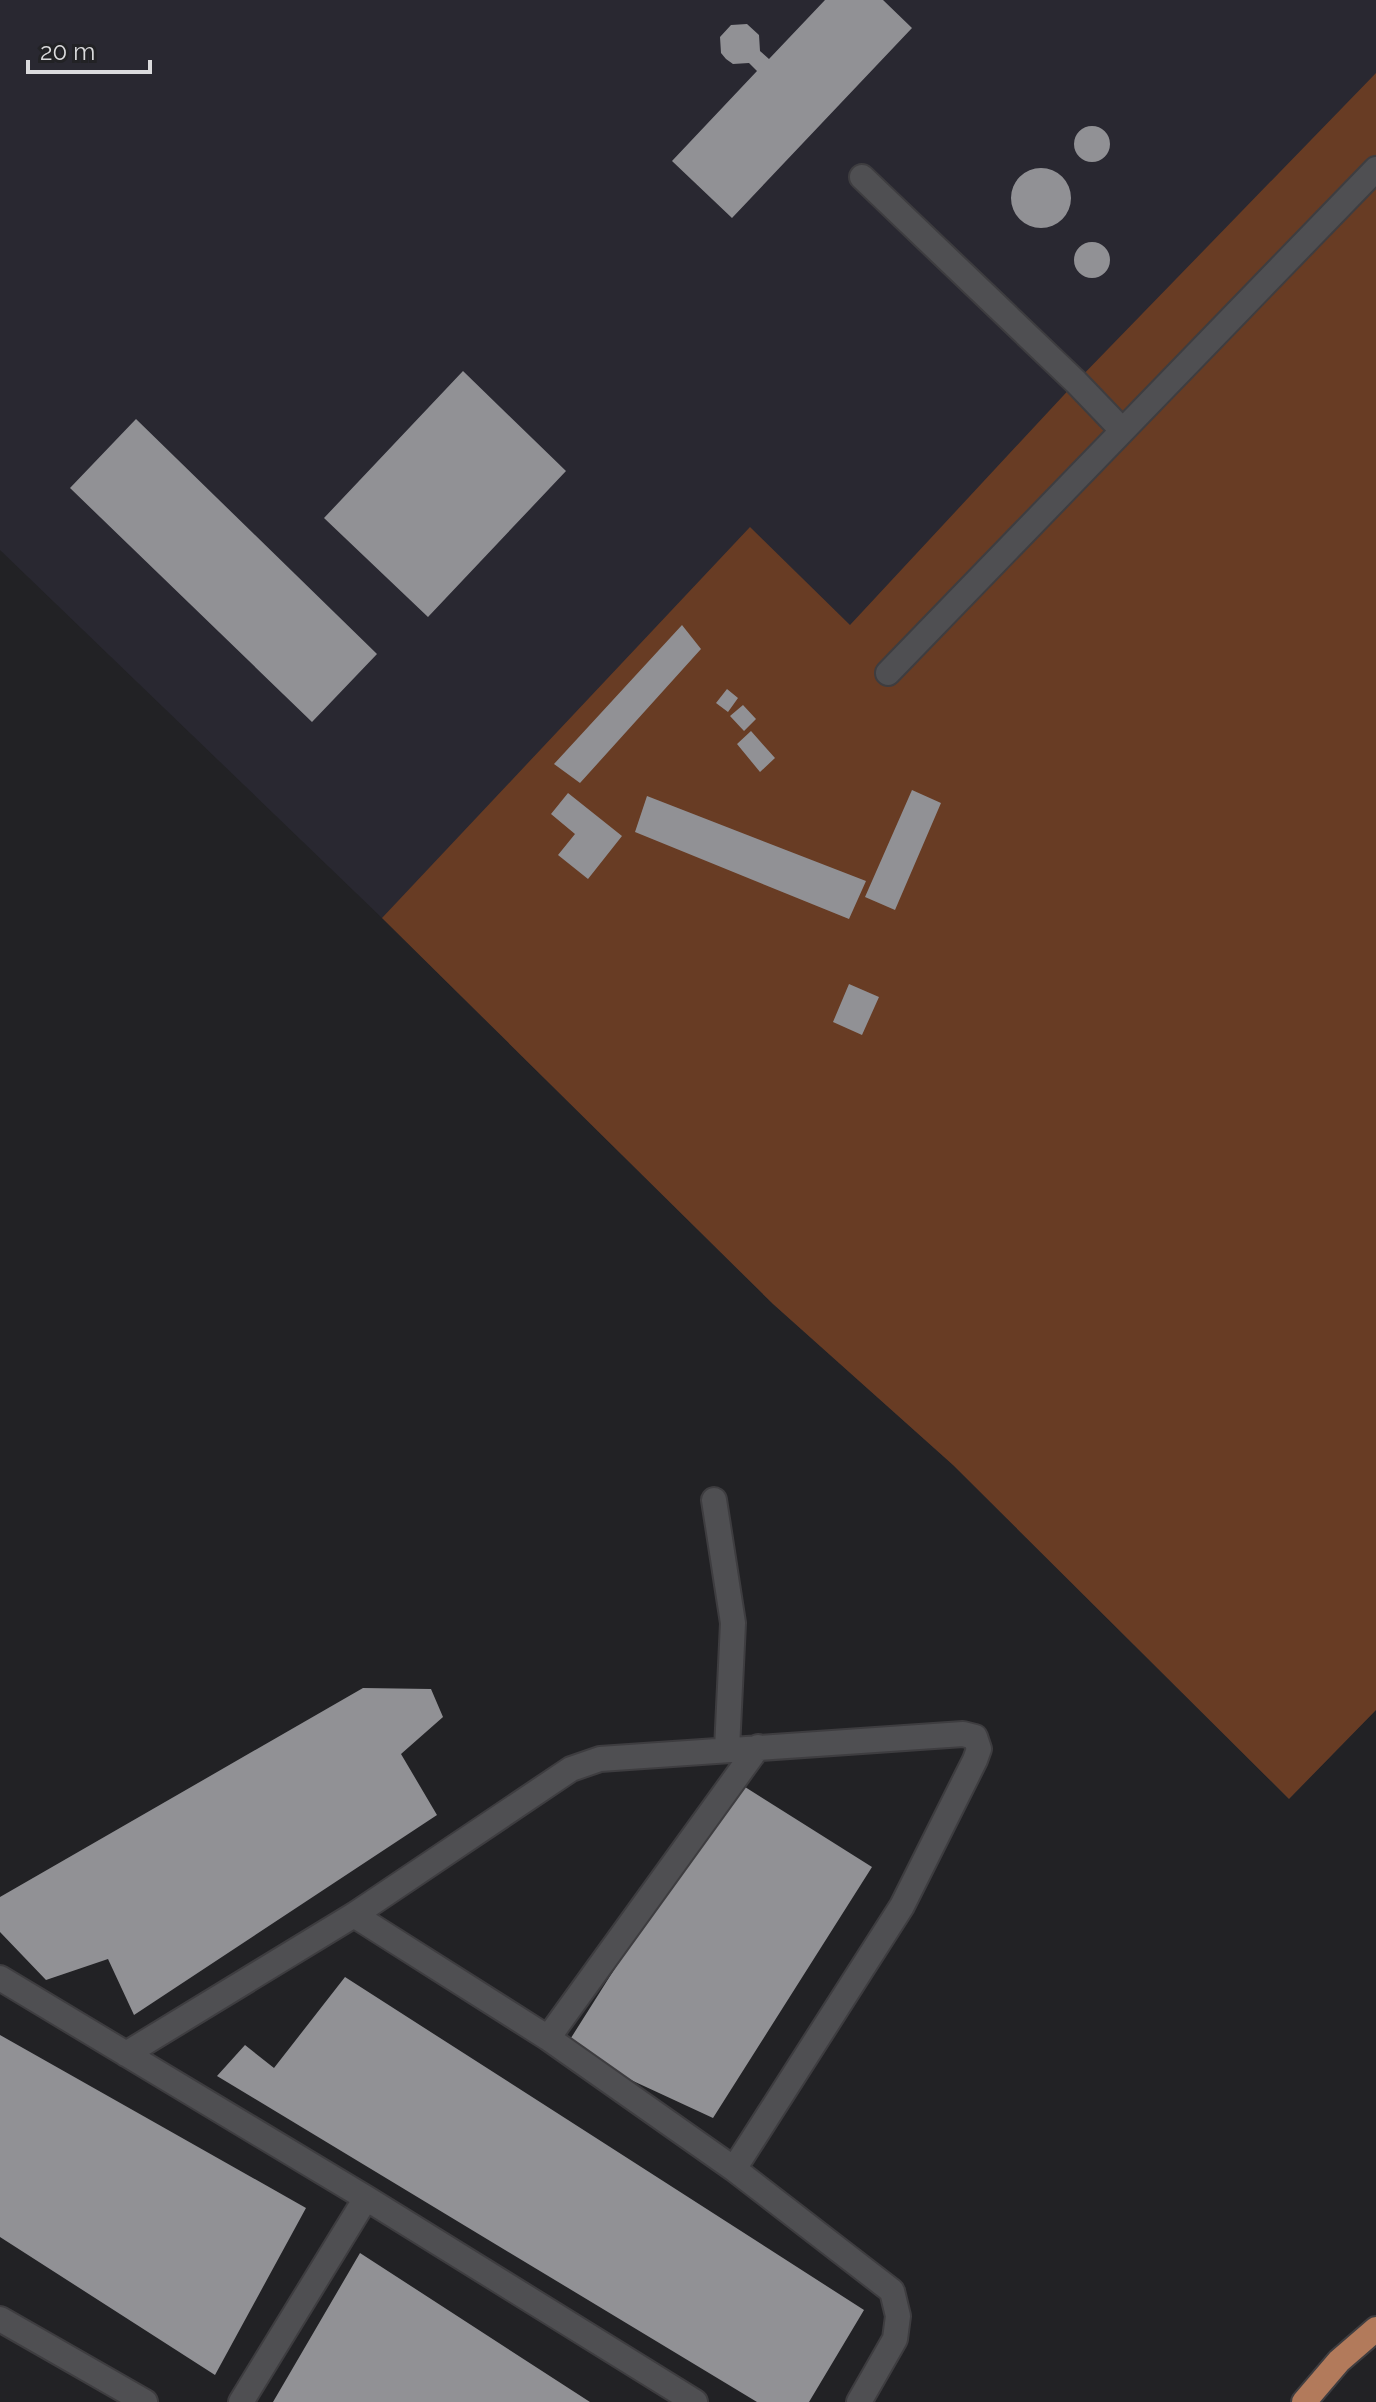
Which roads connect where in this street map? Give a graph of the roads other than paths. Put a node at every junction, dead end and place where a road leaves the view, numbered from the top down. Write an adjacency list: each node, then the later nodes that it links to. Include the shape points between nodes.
1 (1376, 169): 3 (street)
2 (862, 177): 3 (street)
3 (1122, 430): 4 (street)
4 (888, 673)
5 (714, 1500): 7 (street, via 733,1623)
6 (758, 1747): 7 (street); 10 (street); 12 (street, via 963,1734 975,1737 979,1749 902,1906)
7 (727, 1749): 8 (street, via 600,1759 571,1769)
8 (354, 1915): 10 (street); 11 (street)
9 (0, 1978): 11 (street)
10 (548, 2038): 12 (street)
11 (126, 2054): 13 (street)
12 (734, 2169): 19 (street, via 892,2291 898,2316 895,2339)
13 (366, 2198): 17 (street); 18 (street)
14 (0, 2319): 16 (street)
15 (1376, 2329): 20 (main road)
16 (145, 2402)
17 (241, 2402)
18 (695, 2402)
19 (859, 2402)
20 (1304, 2402)

